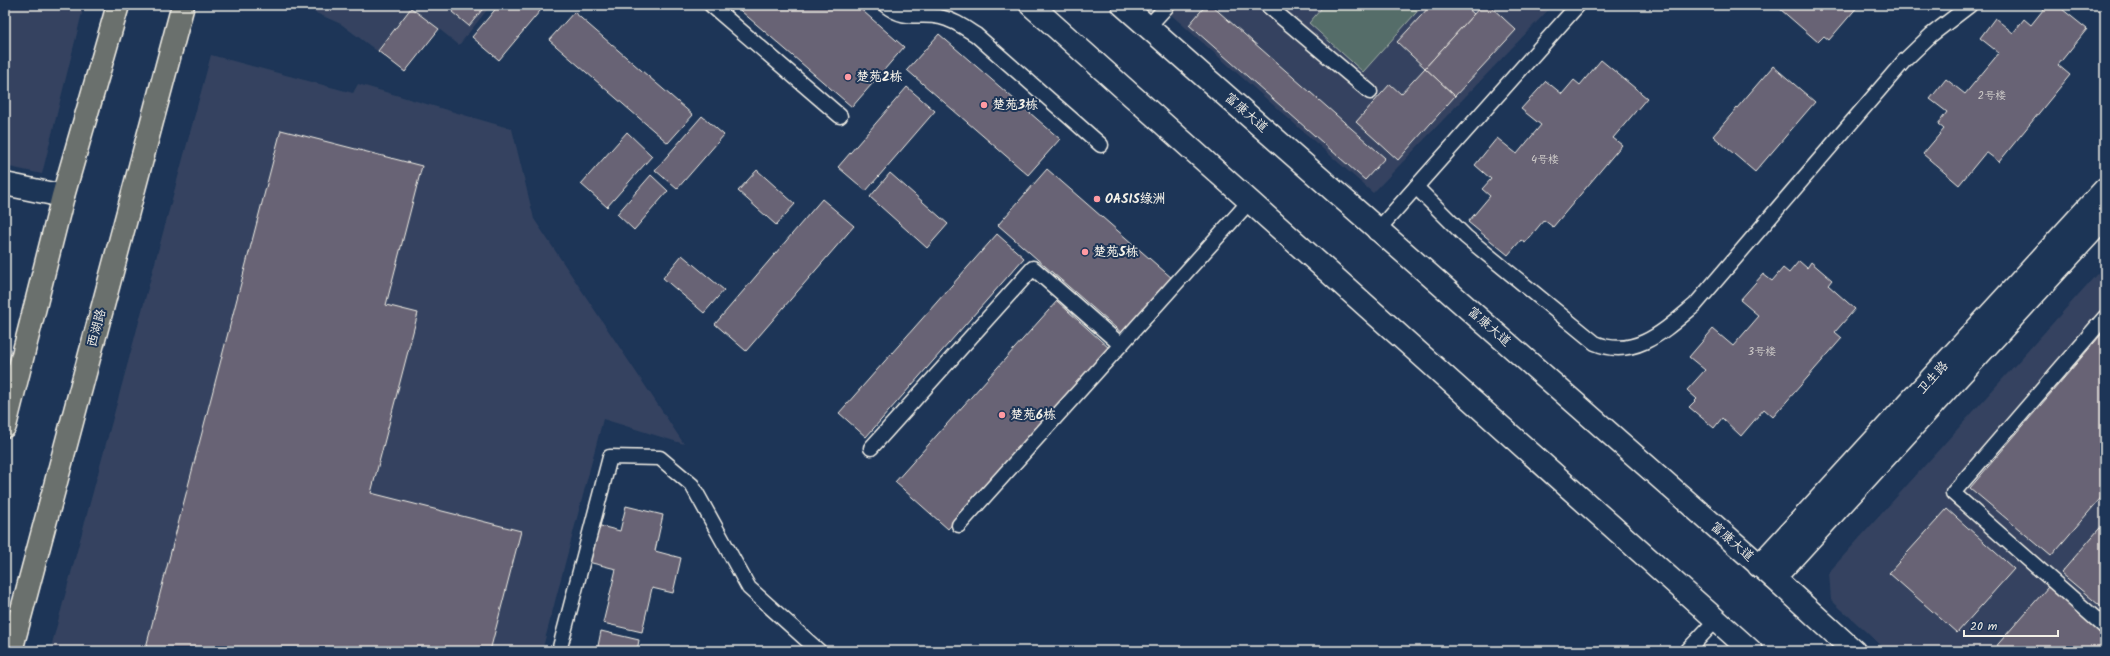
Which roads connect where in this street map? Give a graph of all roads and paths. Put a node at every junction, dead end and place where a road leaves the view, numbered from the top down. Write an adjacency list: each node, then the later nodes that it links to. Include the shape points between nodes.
1 (118, 5): 18 (main road)
2 (183, 5): 30 (main road, 西湖路)
3 (711, 5): 13 (lane)
4 (885, 5): 14 (lane, via 911,17 939,16 959,23)
5 (1031, 5): 19 (street)
6 (1123, 5): 11 (street, 富康大道)
7 (1168, 5): 11 (lane)
8 (1268, 5): 12 (lane)
9 (1578, 5): 16 (lane)
10 (1970, 5): 16 (lane, via 1904,61 1695,305 1666,330 1634,347 1622,349 1595,343 1466,237)
11 (1148, 27): 21 (street, 富康大道)
12 (1370, 92)
13 (840, 116)
14 (1101, 145)
15 (5, 184): 18 (street)
16 (1416, 187): 21 (lane)
17 (2105, 189): 27 (street, 卫生路)
18 (63, 196): 24 (main road)
19 (1249, 202): 23 (lane); 28 (street)
20 (2105, 217): 27 (street, 卫生路)
21 (1376, 231): 27 (street, 富康大道)
22 (2105, 317): 29 (lane, via 1953,493)
23 (1121, 345): 25 (lane, via 1033,268); 26 (lane)
24 (5, 426)
25 (871, 448)
26 (959, 525)
27 (1766, 572): 35 (street, 富康大道)
28 (1716, 620): 33 (lane); 34 (street)
29 (2105, 627)
30 (11, 651)
31 (559, 651): 32 (lane, via 610,456 660,458 692,485 749,588)
32 (819, 651)
33 (1687, 651)
34 (1751, 651)
35 (1854, 651)

